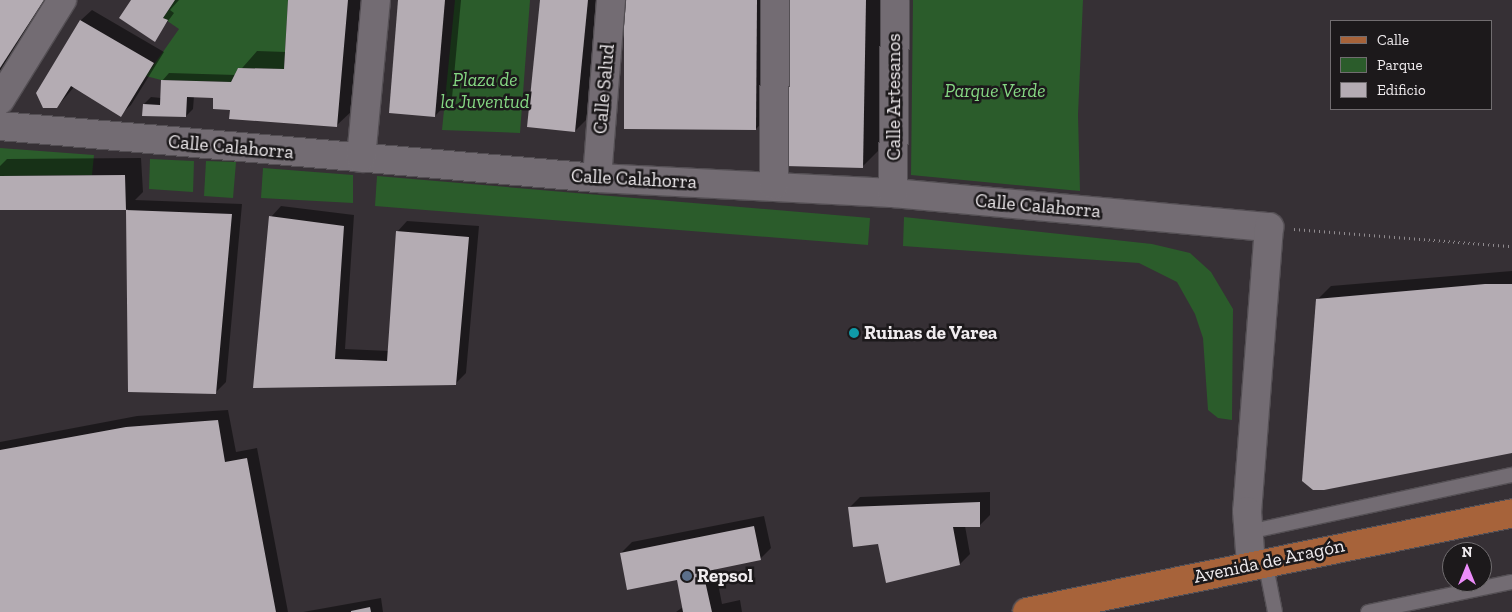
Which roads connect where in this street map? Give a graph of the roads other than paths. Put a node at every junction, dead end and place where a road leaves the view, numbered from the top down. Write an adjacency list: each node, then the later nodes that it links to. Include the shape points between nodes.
1 (62, 0): 6 (street)
2 (376, 0): 8 (street)
3 (611, 0): 9 (street, Calle Salud)
4 (776, 0): 10 (street)
5 (895, 0): 11 (street, Calle Artesanos)
6 (0, 100)
7 (0, 126): 8 (street, Calle Calahorra)
8 (361, 158): 9 (street, Calle Calahorra)
9 (597, 178): 10 (street, Calle Calahorra)
10 (774, 185): 11 (street, Calle Calahorra)
11 (894, 193): 14 (street, Calle Calahorra, via 1269,227)
12 (1512, 475): 14 (lane)
13 (1512, 513): 15 (main road, Avenida de Aragón)
14 (1248, 532): 15 (street)
15 (1258, 563): 17 (main road, Avenida de Aragón); 18 (lane)
16 (1512, 582): 19 (lane)
17 (1027, 612)
18 (1275, 612)
19 (1368, 612)

